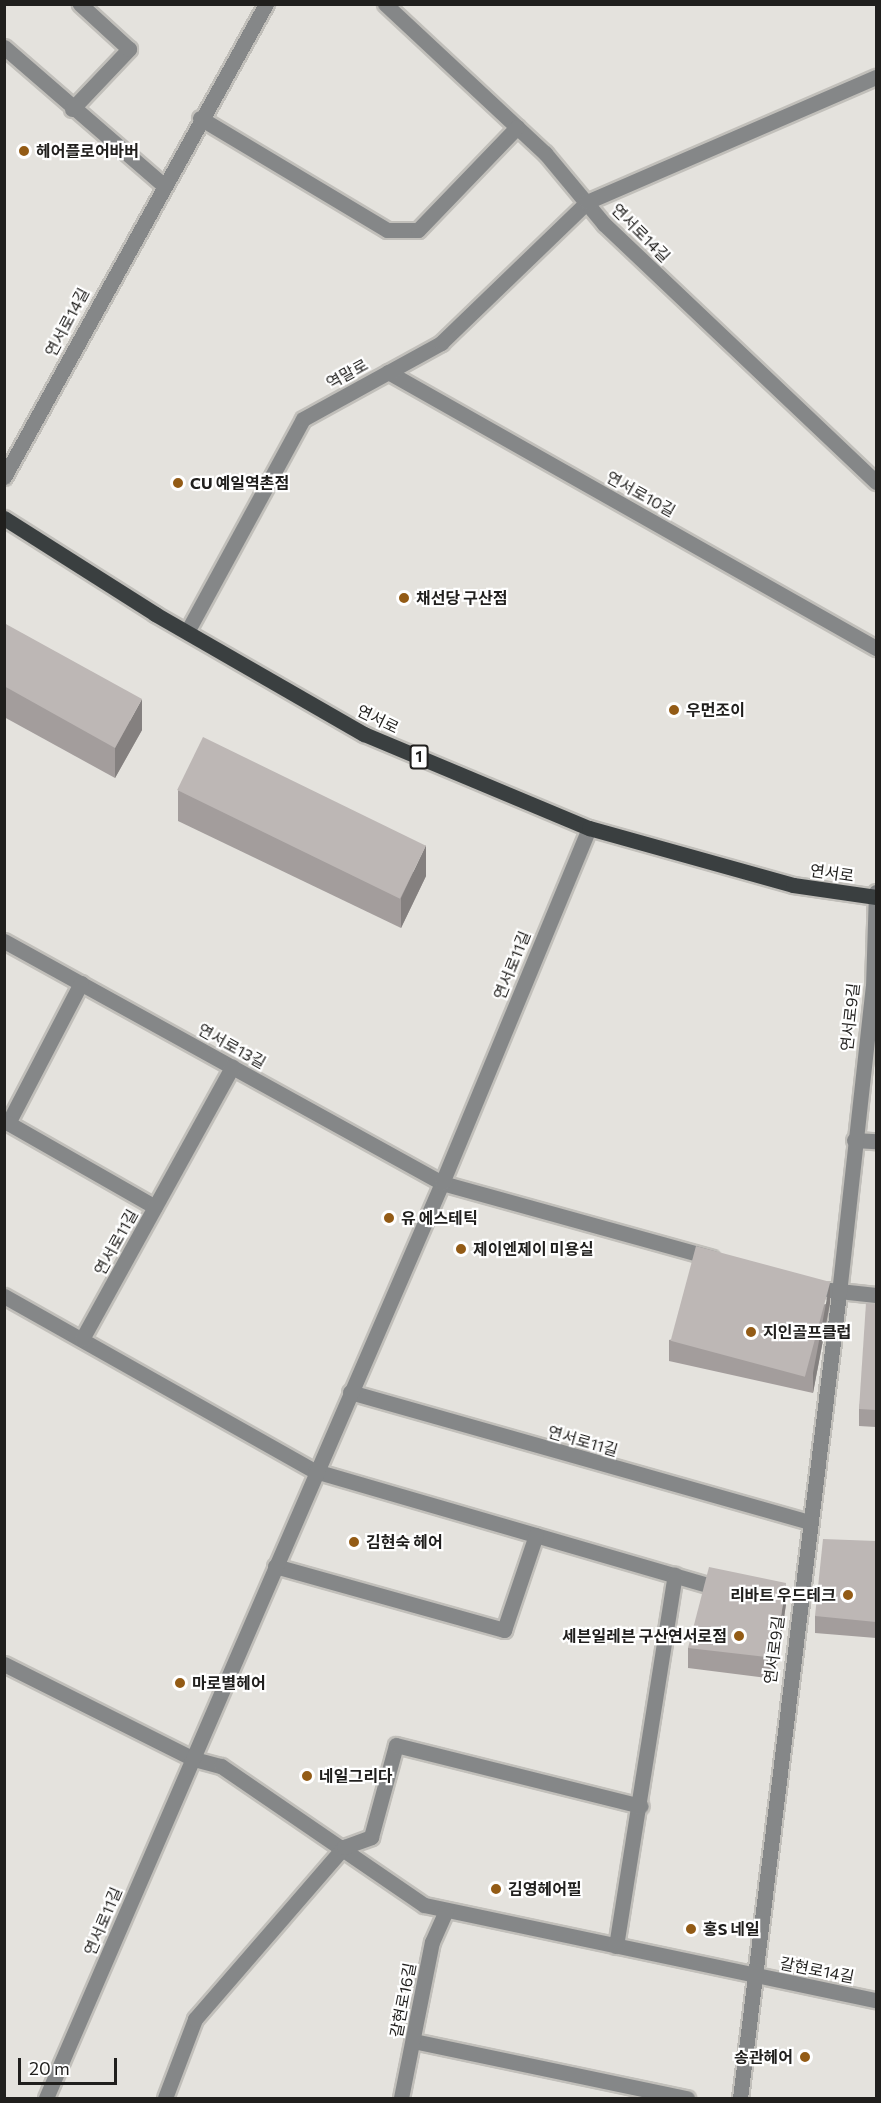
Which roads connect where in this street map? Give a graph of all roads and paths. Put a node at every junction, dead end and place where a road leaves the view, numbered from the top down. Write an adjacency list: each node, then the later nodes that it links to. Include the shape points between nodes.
1 (80, 4): 6 (street, via 129,49)
2 (266, 4): 7 (street, 연서로14길)
3 (385, 4): 8 (street, 연서로14길)
4 (4, 47): 6 (street)
5 (876, 77): 10 (street)
6 (72, 109): 9 (street)
7 (200, 118): 8 (street, via 387,230 418,230); 9 (street, 연서로14길)
8 (517, 127): 10 (street, 연서로14길)
9 (162, 184): 12 (street, 연서로14길)
10 (587, 202): 11 (street, 역말로, via 441,343); 13 (street, 연서로14길)
11 (388, 372): 15 (street, 역말로, via 303,419); 16 (street, 연서로10길)
12 (4, 477)
13 (876, 482)
14 (4, 518): 15 (main road, 연서로 / 1)
15 (188, 630): 17 (main road, 연서로 / 1, via 364,734)
16 (876, 648)
17 (589, 828): 18 (main road, 연서로 / 1, via 793,885); 24 (street, 연서로11길)
18 (876, 896): 22 (street, 연서로9길, via 873,987)
19 (4, 941): 20 (street, 연서로13길)
20 (81, 983): 21 (street, 연서로13길); 25 (street, via 8,1123)
21 (232, 1067): 24 (street, 연서로13길); 25 (street, 연서로11길)
22 (854, 1140): 23 (street); 28 (street, 연서로9길)
23 (876, 1141)
24 (442, 1183): 26 (street); 32 (street, 연서로11길)
25 (155, 1207): 31 (street, 연서로11길)
26 (726, 1261)
27 (816, 1286): 28 (street)
28 (839, 1293): 29 (street); 34 (street, 연서로9길)
29 (876, 1295)
30 (4, 1296): 31 (street)
31 (82, 1339): 33 (street)
32 (350, 1392): 33 (street, 연서로11길); 34 (street, 연서로11길)
33 (315, 1471): 35 (street); 36 (street, 연서로11길)
34 (808, 1522): 45 (street, 연서로9길, via 792,1603)
35 (536, 1535): 36 (street, via 504,1630); 37 (street)
36 (274, 1566): 40 (street, 연서로11길)
37 (675, 1575): 38 (street); 41 (street)
38 (739, 1593)
39 (4, 1664): 40 (street)
40 (194, 1759): 42 (street, via 221,1766); 48 (street, 연서로11길)
41 (639, 1806): 42 (street, via 396,1745 371,1838); 44 (street)
42 (344, 1847): 43 (street, via 424,1905); 49 (street, via 195,2019)
43 (446, 1910): 44 (street); 47 (street, 갈현로16길, via 432,1942)
44 (616, 1946): 45 (street)
45 (751, 1975): 46 (street, 갈현로14길); 52 (street, 연서로9길)
46 (876, 2000)
47 (413, 2041): 50 (street, 갈현로16길); 51 (street)
48 (46, 2098)
49 (165, 2098)
50 (401, 2098)
51 (687, 2098)
52 (740, 2098)

